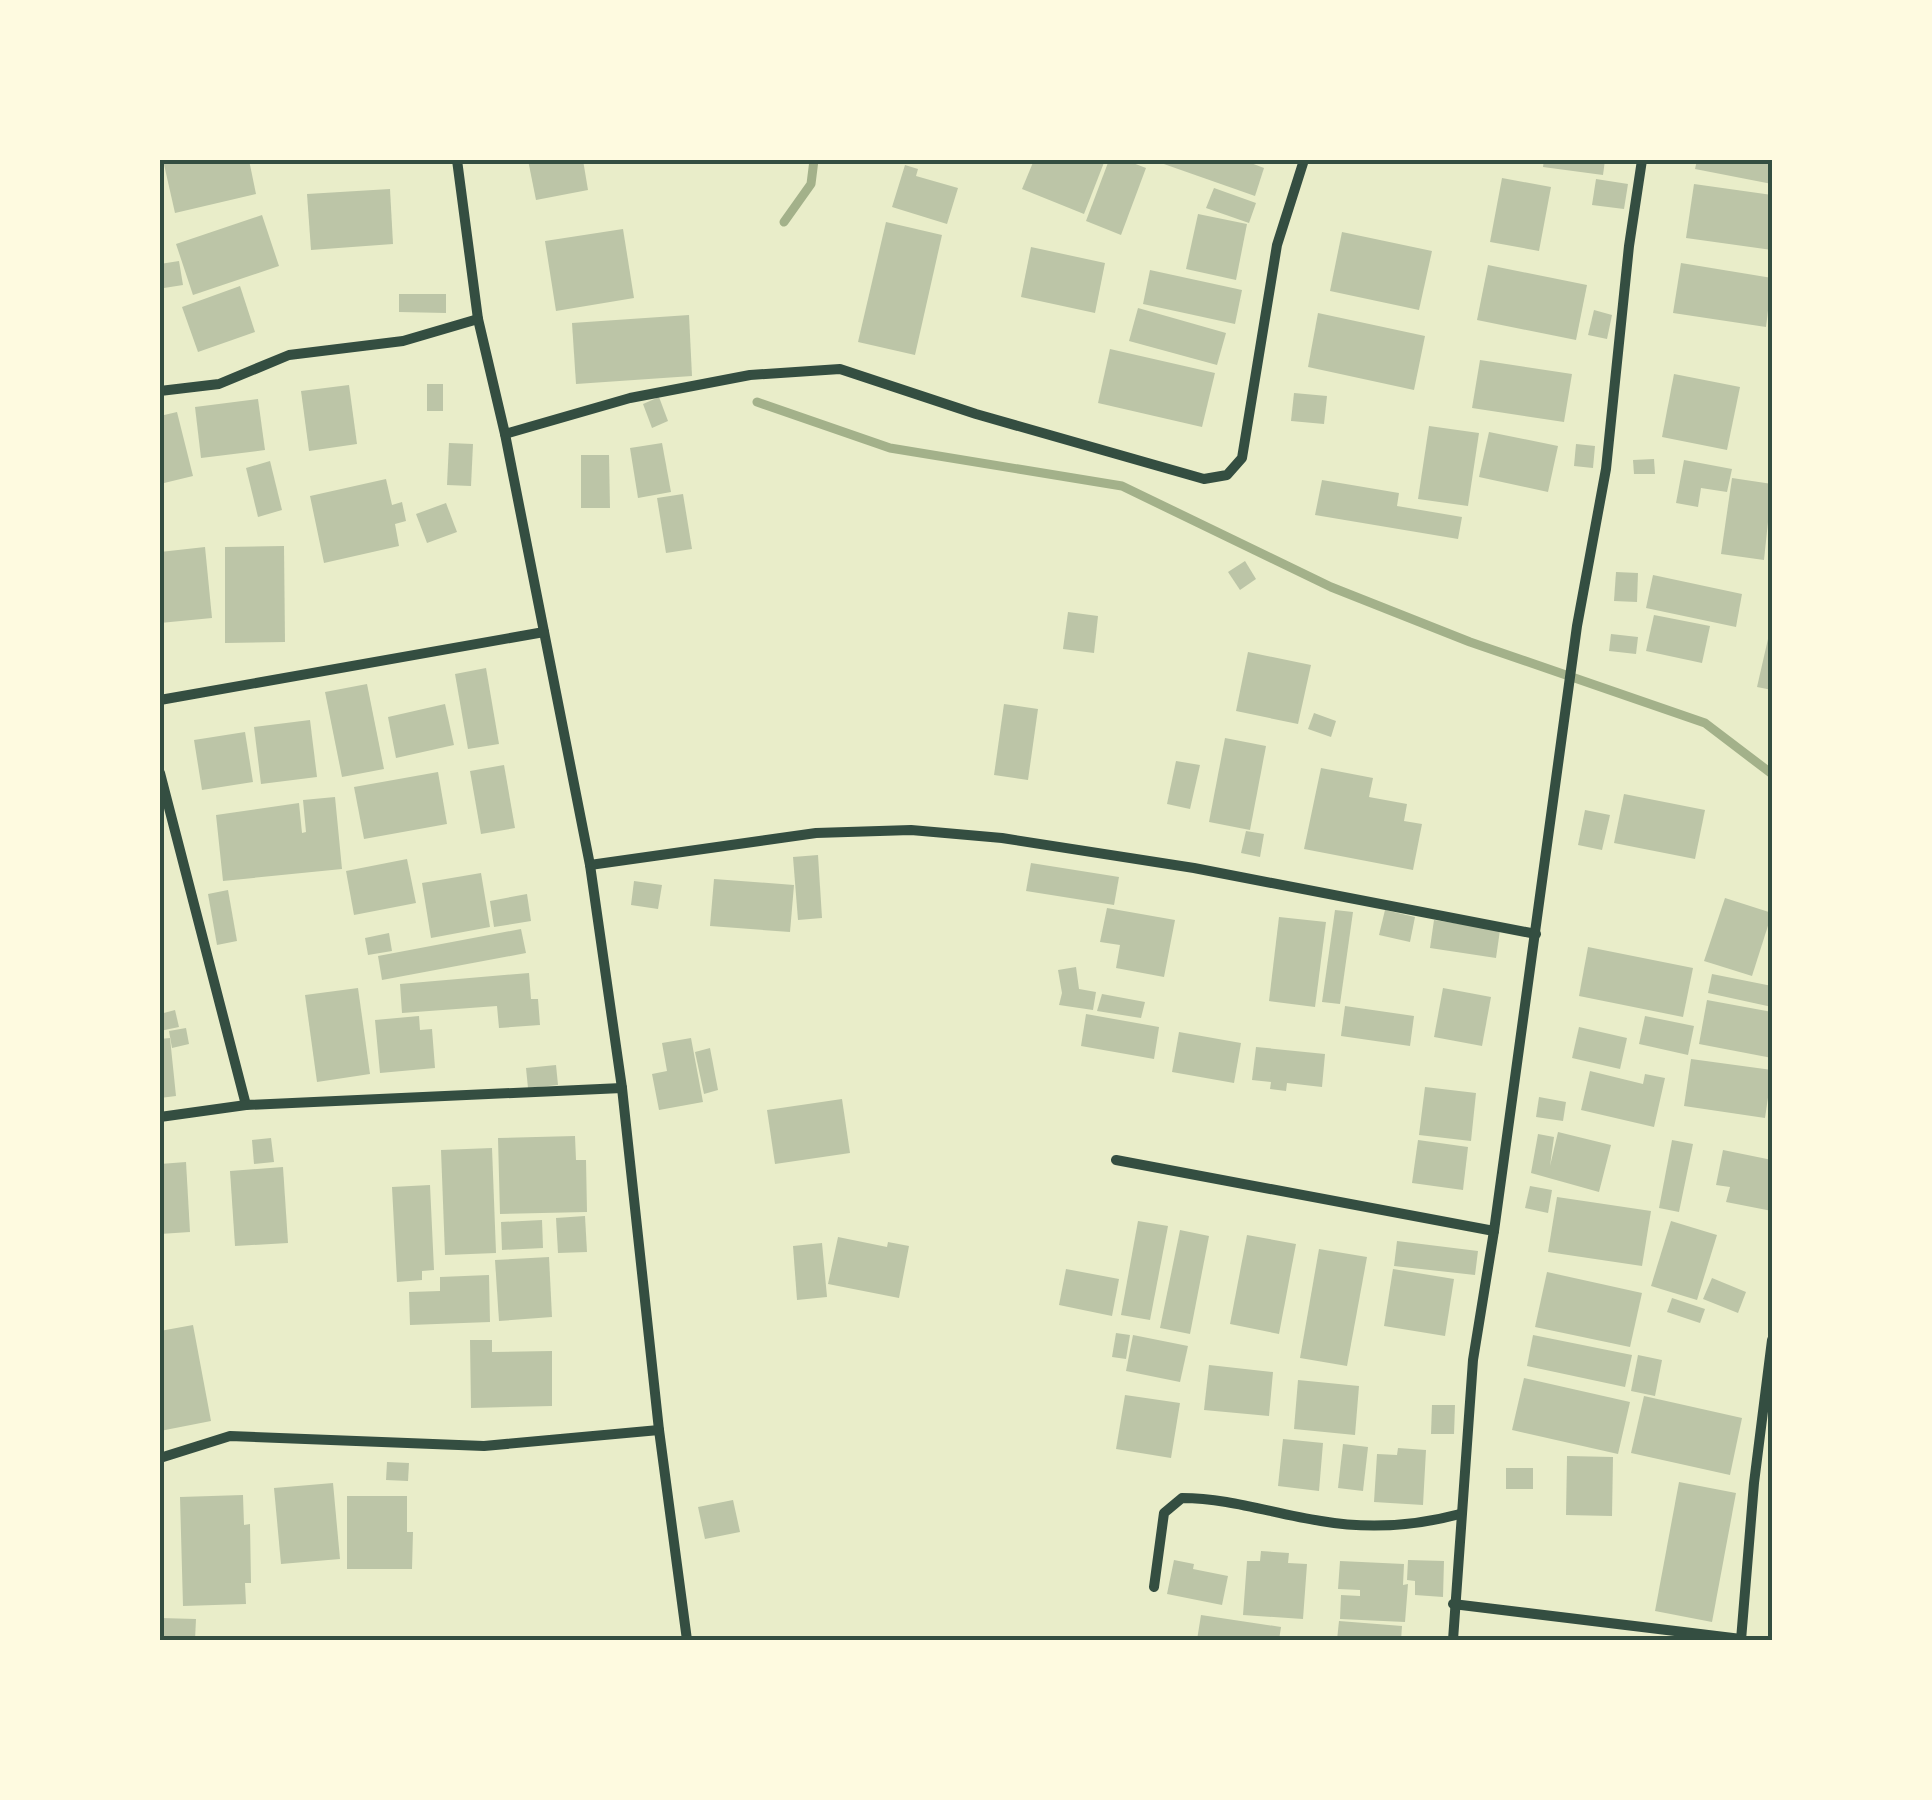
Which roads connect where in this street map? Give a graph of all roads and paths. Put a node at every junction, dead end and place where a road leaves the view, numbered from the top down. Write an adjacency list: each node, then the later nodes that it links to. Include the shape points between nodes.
1 (457, 160): 4 (street)
2 (1304, 160): 6 (street, via 1277,245 1242,458 1227,475 1204,479 840,369 750,375 664,391)
3 (1642, 160): 11 (street, via 1606,469 1577,626)
4 (478, 319): 5 (street, via 402,342 290,356 219,384); 6 (street)
5 (160, 391)
6 (505, 434): 7 (street)
7 (544, 632): 8 (street); 10 (street)
8 (160, 700)
9 (160, 773): 13 (street)
10 (590, 865): 11 (street, via 816,833 911,830 1194,868); 12 (street)
11 (1536, 934): 16 (street)
12 (622, 1088): 13 (street); 18 (street)
13 (246, 1105): 14 (street)
14 (160, 1117)
15 (1116, 1160): 16 (street)
16 (1494, 1231): 20 (street, via 1473,1360)
17 (1772, 1340): 25 (street)
18 (660, 1430): 19 (street, via 484,1446 230,1436); 23 (street)
19 (160, 1458)
20 (1460, 1514): 21 (street, via 1418,1525 1324,1522 1182,1498 1164,1513); 22 (street)
21 (1154, 1587)
22 (1454, 1604): 24 (street); 25 (street)
23 (688, 1640)
24 (1453, 1640)
25 (1741, 1640)

